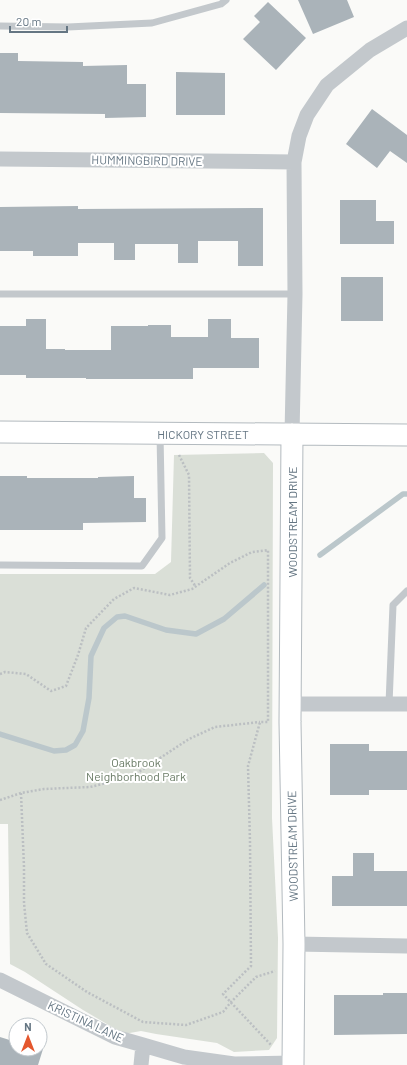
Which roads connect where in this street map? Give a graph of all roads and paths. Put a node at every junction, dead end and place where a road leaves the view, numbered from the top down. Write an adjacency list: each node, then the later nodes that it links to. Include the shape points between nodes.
1 (226, 0): 2 (lane, via 221,4 152,22 68,27)
2 (0, 26)
3 (407, 28): 5 (street, WOODSTREAM DRIVE, via 370,50 327,85 307,115 299,136)
4 (0, 159): 5 (street, HUMMINGBIRD DRIVE)
5 (294, 162): 7 (street, WOODSTREAM DRIVE)
6 (0, 294): 7 (lane)
7 (295, 294): 10 (street, WOODSTREAM DRIVE)
8 (0, 432): 9 (street, HICKORY STREET)
9 (160, 433): 10 (street, HICKORY STREET); 13 (lane, via 162,538 142,566)
10 (292, 434): 11 (street, HICKORY STREET); 17 (street, WOODSTREAM DRIVE)
11 (407, 435)
12 (179, 455): 14 (path, via 189,475 190,578)
13 (0, 565)
14 (196, 587): 16 (path, via 170,595 134,588 114,599 86,628 66,686 51,691 26,674); 20 (path, via 230,563 252,552 268,550 268,722)
15 (407, 591): 18 (lane, via 393,605)
16 (0, 674)
17 (291, 704): 18 (street); 23 (street, WOODSTREAM DRIVE)
18 (388, 704): 19 (street)
19 (407, 704)
20 (260, 722): 21 (path, via 215,727 189,740 131,777 90,787); 27 (path, via 248,766 251,966 223,994)
21 (21, 793): 22 (path); 27 (path, via 27,933 46,964 87,992 143,1022 186,1026 223,1012)
22 (0, 800)
23 (294, 944): 24 (street); 30 (street, WOODSTREAM DRIVE)
24 (407, 946)
25 (277, 970): 27 (path, via 256,977)
26 (0, 980): 28 (street, KRISTINA LANE, via 115,1037)
27 (231, 1002): 29 (path)
28 (143, 1045): 30 (street, KRISTINA LANE, via 184,1057 234,1064); 31 (street)
29 (272, 1046)
30 (293, 1064)
31 (141, 1065)

